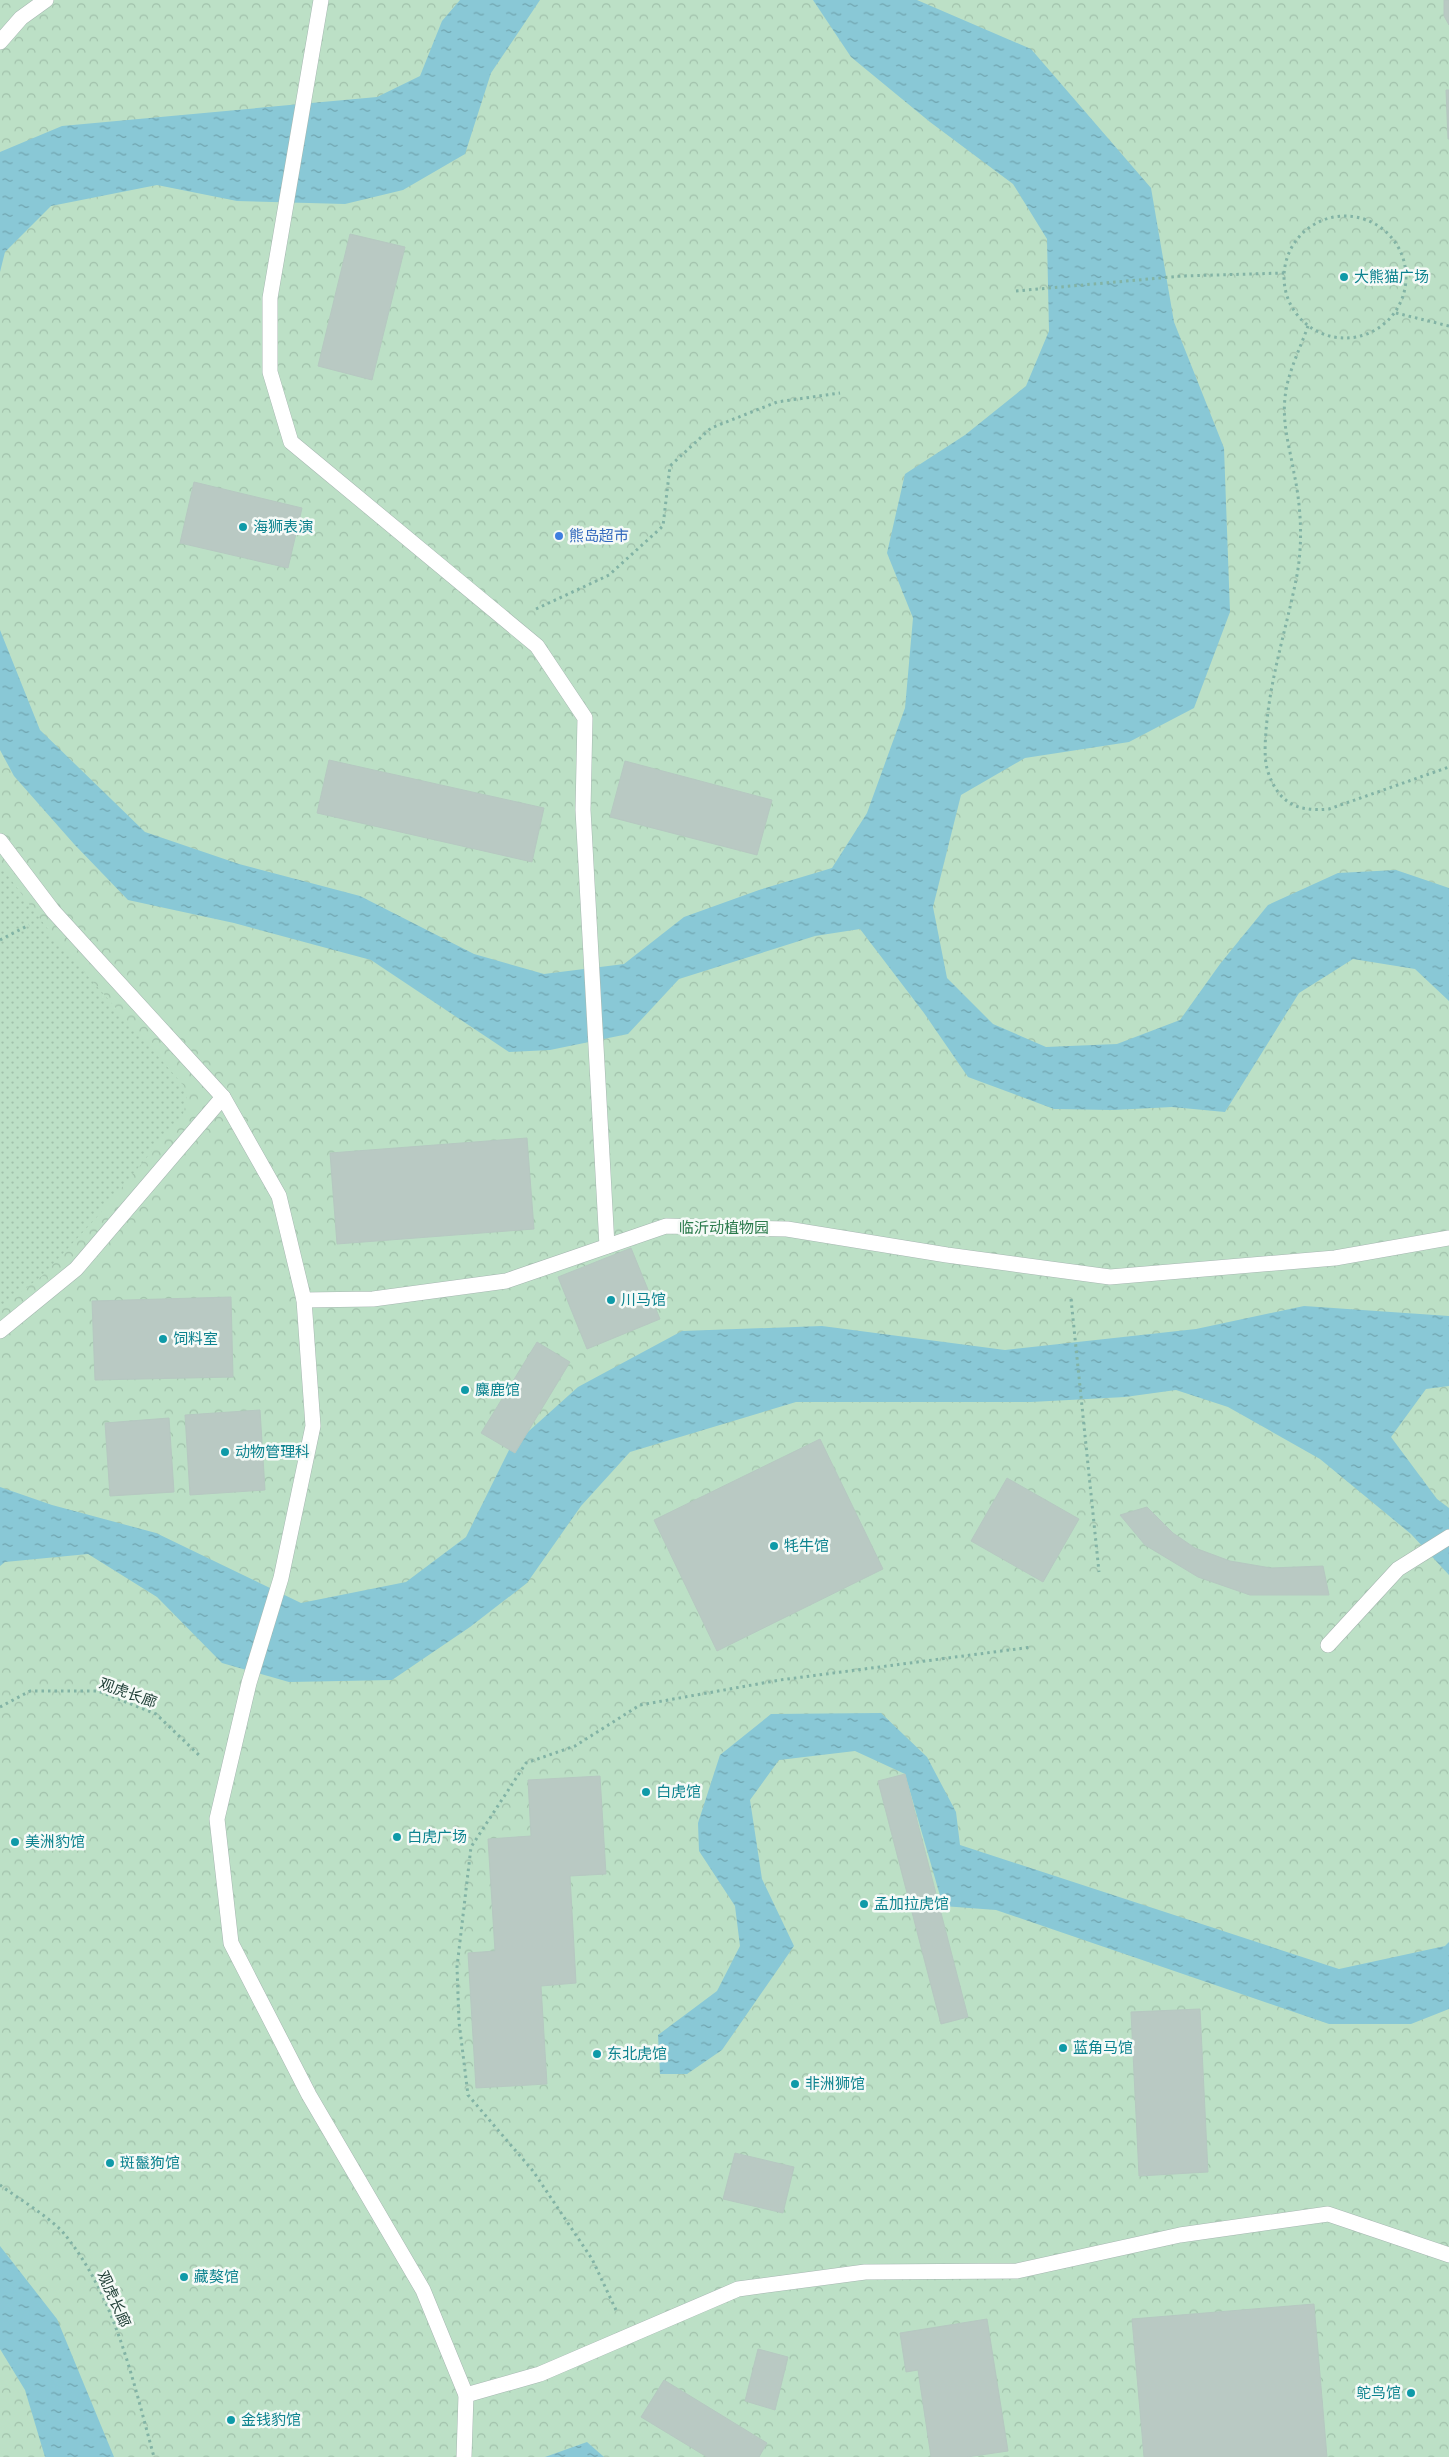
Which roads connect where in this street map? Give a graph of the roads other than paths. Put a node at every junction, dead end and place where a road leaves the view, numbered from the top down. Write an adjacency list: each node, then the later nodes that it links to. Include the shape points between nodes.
1 (46, 0): 3 (lane, via 20,18)
2 (321, 0): 7 (lane, via 270,298 270,372 291,442 537,646 585,718 583,810)
3 (0, 42)
4 (0, 841): 5 (lane, via 53,912)
5 (223, 1097): 8 (lane, via 279,1196); 9 (lane, via 76,1269)
6 (1449, 1238): 7 (lane, via 1335,1258 1110,1277 787,1229 666,1226)
7 (607, 1246): 8 (lane, via 506,1281 373,1299)
8 (304, 1300): 13 (lane, via 313,1426 281,1578 249,1683 217,1819 231,1943 309,2095 424,2290)
9 (0, 1331)
10 (1449, 1537): 11 (lane, via 1398,1569)
11 (1328, 1645)
12 (1449, 2255): 13 (lane, via 1328,2214 1180,2235 1017,2271 865,2272 738,2289 540,2374)
13 (466, 2396): 14 (lane)
14 (464, 2457)

